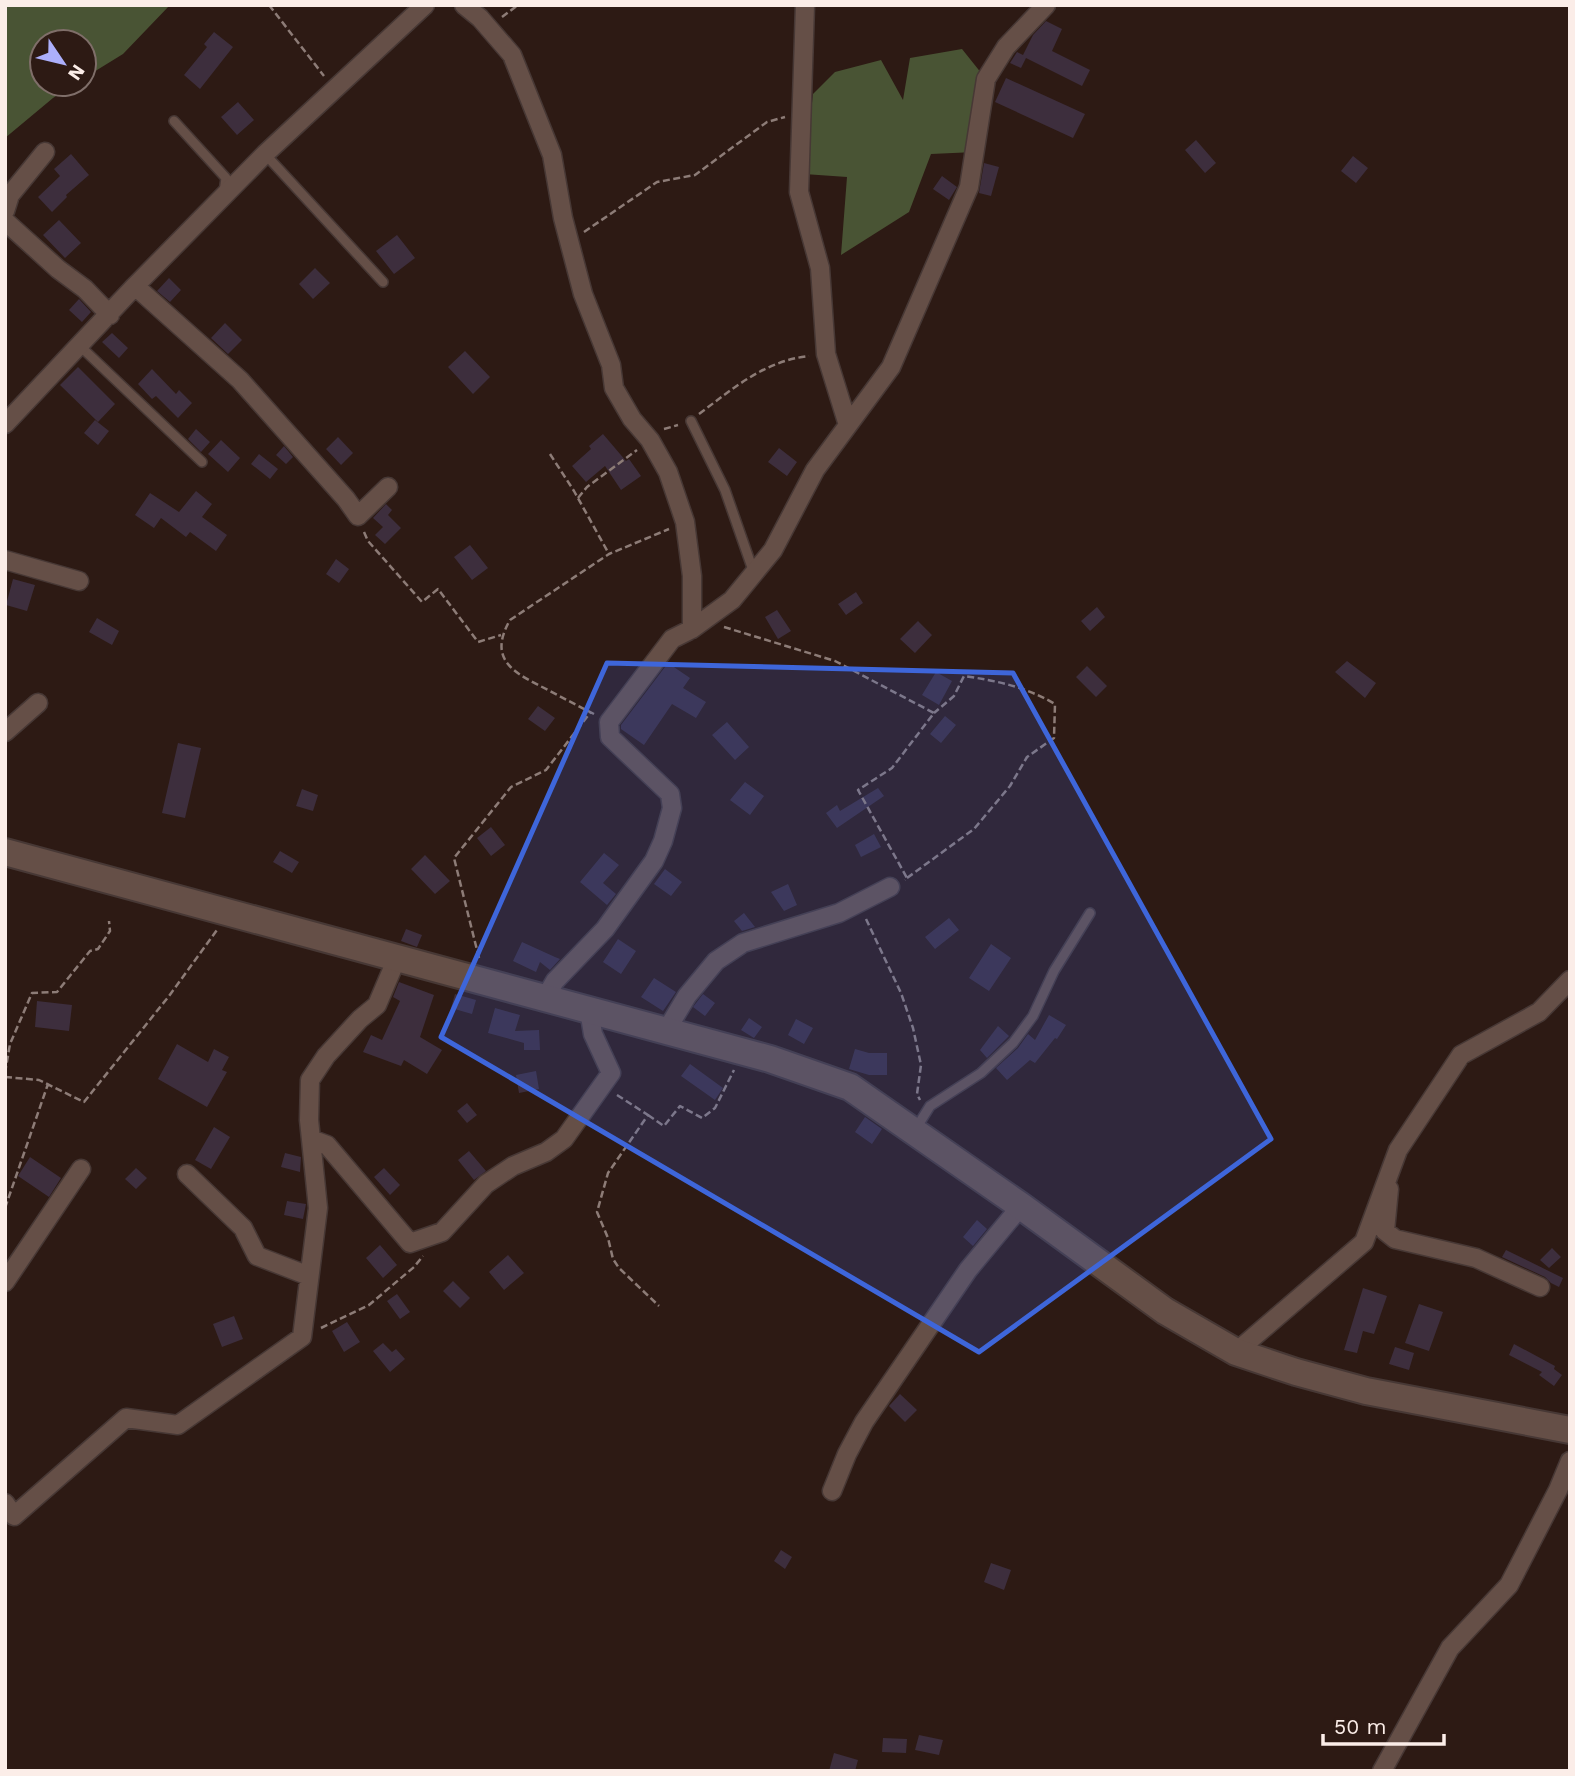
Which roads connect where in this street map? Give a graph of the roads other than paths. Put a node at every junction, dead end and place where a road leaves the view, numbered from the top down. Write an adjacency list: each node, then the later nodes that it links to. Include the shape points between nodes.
1 (425, 5): 7 (street)
2 (464, 5): 23 (street, via 512,55 552,155 583,294 611,365 614,388 668,472 685,522)
3 (805, 5): 17 (street, via 799,192 820,268 826,354)
4 (1046, 5): 17 (street, via 1006,47 986,79 969,187 891,367)
5 (174, 121): 8 (lane, via 226,178)
6 (46, 152): 9 (street, via 10,195)
7 (265, 154): 8 (street); 11 (lane)
8 (224, 197): 12 (street)
9 (5, 211)
10 (5, 221): 13 (street)
11 (383, 282)
12 (135, 286): 13 (street); 19 (street, via 240,380 358,516)
13 (110, 315): 14 (street)
14 (80, 346): 16 (street); 18 (lane)
15 (691, 421): 21 (lane, via 725,490)
16 (5, 424)
17 (848, 425): 21 (street, via 815,470 773,550)
18 (202, 462)
19 (388, 486)
20 (5, 560): 22 (street)
21 (754, 573): 23 (street, via 732,600)
22 (79, 581)
23 (698, 625): 31 (street, via 672,639 609,722 610,737 670,794 672,808 663,841 605,929 555,981)
24 (38, 703): 25 (street)
25 (5, 732)
26 (5, 852): 29 (main road)
27 (890, 887): 33 (street, via 839,913 743,943 716,961)
28 (1090, 913): 34 (lane, via 1013,1043 981,1073 930,1106)
29 (397, 958): 31 (main road); 35 (street, via 377,1005 326,1056 310,1080)
30 (1570, 979): 38 (street, via 1539,1012 1461,1055 1398,1150)
31 (545, 998): 32 (main road)
32 (589, 1010): 33 (main road); 35 (street, via 593,1034 611,1073 564,1139 486,1184 442,1232 410,1243 327,1145)
33 (666, 1031): 34 (main road, via 850,1087)
34 (919, 1122): 39 (main road)
35 (311, 1139): 40 (street, via 318,1208)
36 (81, 1169): 41 (street)
37 (187, 1174): 40 (street, via 243,1228 257,1256)
38 (1389, 1175): 42 (street, via 1385,1231 1395,1239 1476,1258); 43 (street, via 1364,1242)
39 (1021, 1206): 43 (main road, via 1165,1311); 46 (street, via 968,1270 864,1422)
40 (309, 1276): 47 (street, via 302,1336 178,1426 126,1418 14,1516)
41 (5, 1282)
42 (1540, 1287)
43 (1236, 1352): 44 (main road, via 1366,1391)
44 (1570, 1430)
45 (1570, 1461): 48 (street, via 1509,1585 1450,1648)
46 (832, 1491)
47 (5, 1503)
48 (1382, 1771)

